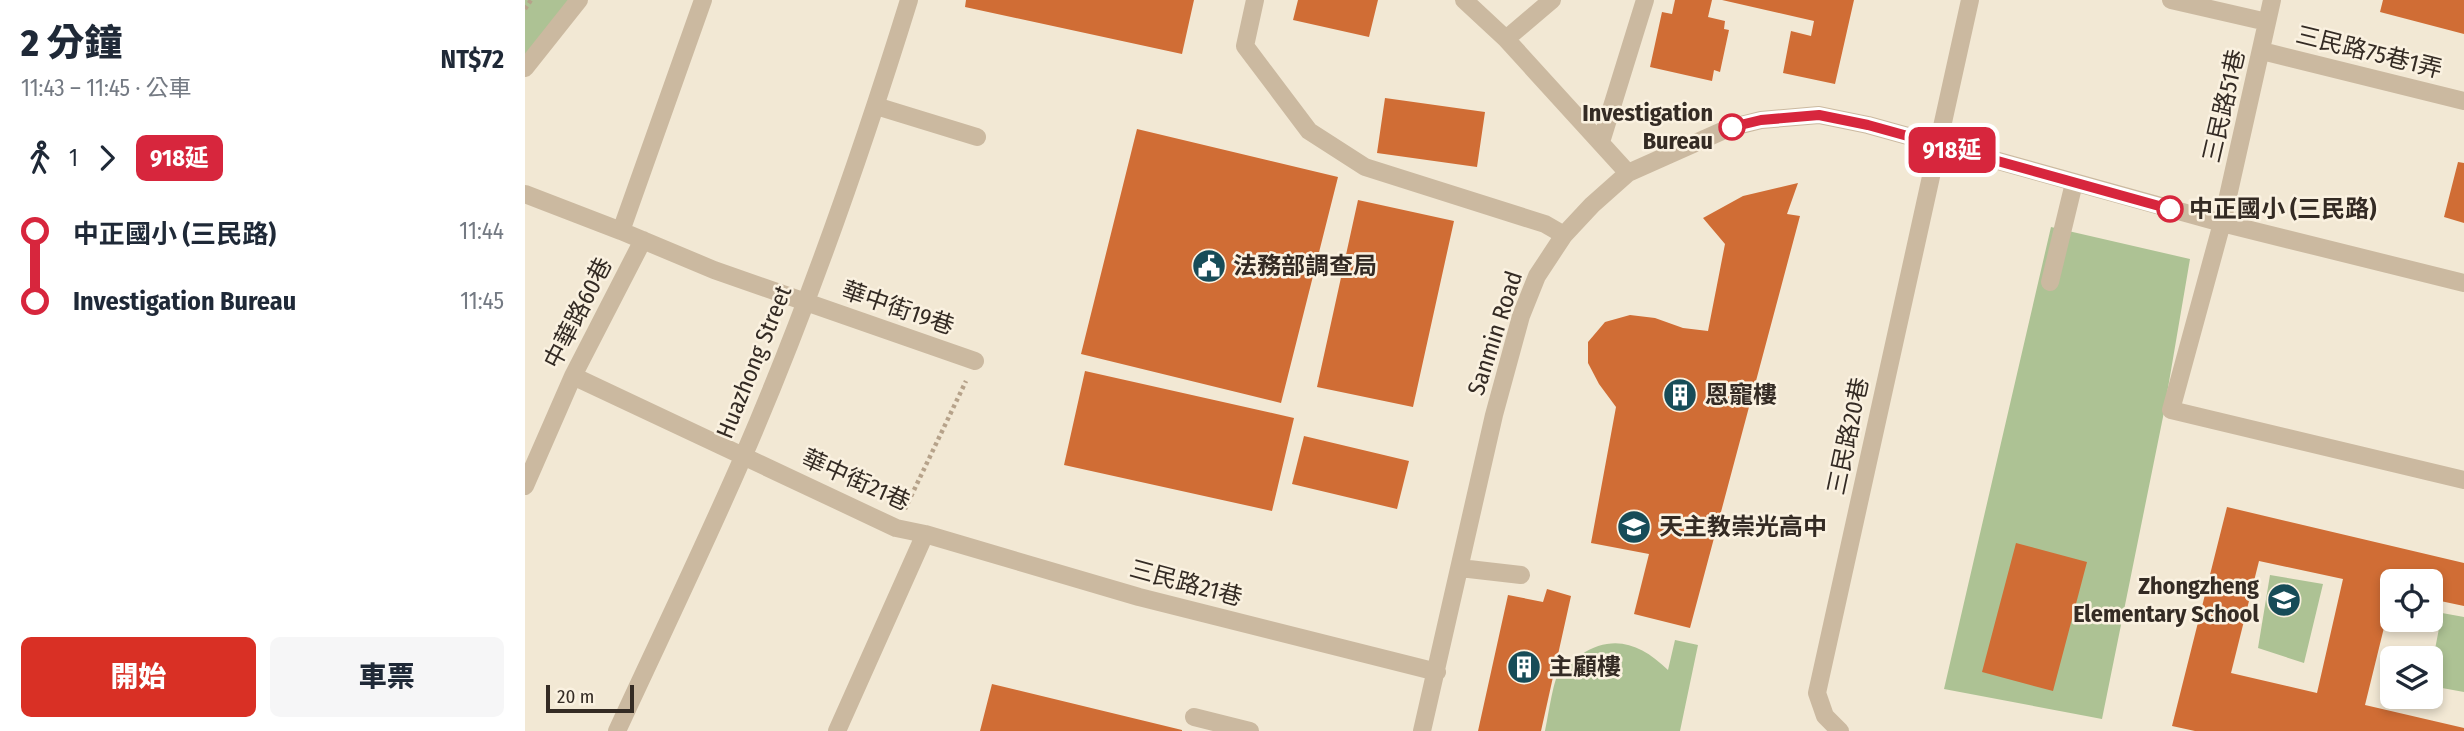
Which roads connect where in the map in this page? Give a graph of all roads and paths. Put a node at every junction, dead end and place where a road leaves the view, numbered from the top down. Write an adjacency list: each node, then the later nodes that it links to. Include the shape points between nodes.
1 (531, 0): 12 (path)
2 (579, 0): 16 (street)
3 (703, 0): 26 (street, 中華路60巷)
4 (909, 0): 18 (street, Huazhong Street)
5 (1255, 0): 27 (street, via 1245,46 1309,131 1365,167 1545,224)
6 (1464, 0): 14 (street)
7 (1552, 0): 14 (street)
8 (1645, 0): 20 (street)
9 (1970, 0): 21 (street, 三民路20巷)
10 (2171, 0): 13 (street)
11 (2272, 0): 13 (street, 三民路51巷)
12 (525, 9)
13 (2267, 22): 15 (street, 三民路51巷)
14 (1506, 39): 20 (street)
15 (2262, 51): 17 (street, 三民路75巷1弄); 25 (street, 三民路51巷)
16 (525, 68)
17 (2464, 101)
18 (876, 106): 19 (street); 31 (street, Huazhong Street)
19 (977, 137)
20 (1601, 142): 22 (street)
21 (1937, 146): 22 (street, Sanmin Road, via 1819,115 1761,120 1729,128); 23 (street, Sanmin Road); 47 (street, 三民路20巷, via 1817,693 1825,716)
22 (1628, 173): 27 (street, Sanmin Road)
23 (2074, 183): 25 (street, Sanmin Road); 29 (street)
24 (525, 194): 26 (street, 華中街19巷)
25 (2222, 223): 30 (street, Sanmin Road); 35 (street, 三民路51巷, via 2171,411)
26 (621, 231): 28 (street, 華中街19巷)
27 (1564, 235): 39 (street, Sanmin Road, via 1537,276 1521,316)
28 (643, 240): 31 (street, 華中街19巷); 33 (street, 中華路60巷)
29 (2050, 282)
30 (2464, 283)
31 (805, 301): 32 (street, 華中街19巷); 34 (street, Huazhong Street)
32 (975, 361): 37 (path)
33 (573, 376): 34 (street, 華中街21巷); 36 (street, 中華路60巷)
34 (743, 457): 37 (street, 華中街21巷); 43 (street, Huazhong Street)
35 (2464, 480)
36 (525, 486)
37 (896, 528): 38 (street, 華中街21巷)
38 (925, 534): 41 (street, 三民路21巷, via 1139,597); 44 (street, 華中街21巷)
39 (1460, 568): 40 (street); 41 (street, Sanmin Road)
40 (1521, 575)
41 (1437, 672): 46 (street, Sanmin Road)
42 (1194, 717): 45 (street)
43 (617, 731)
44 (838, 731)
45 (1250, 731)
46 (1422, 731)
47 (1840, 731)

